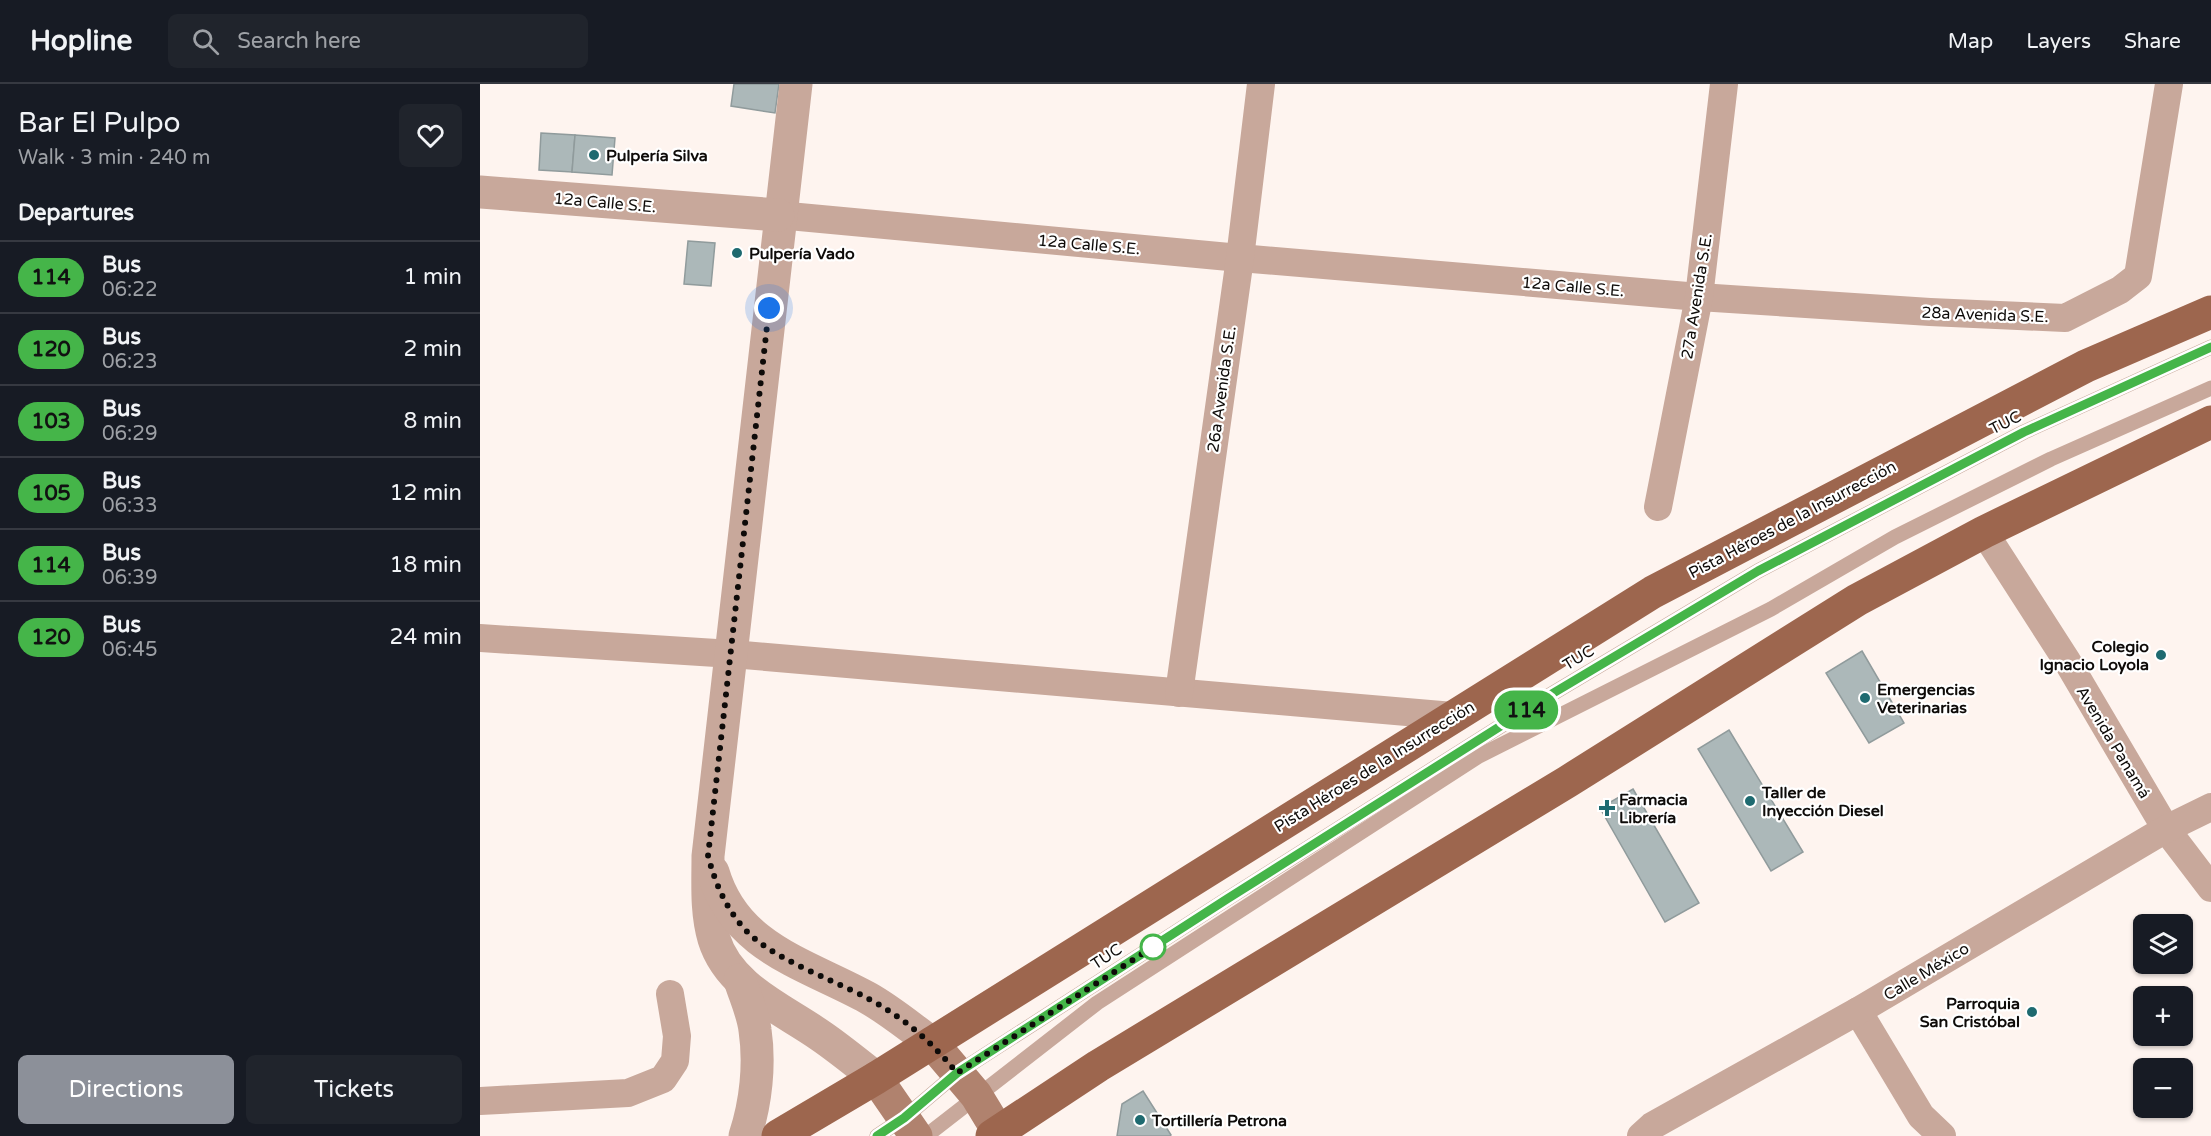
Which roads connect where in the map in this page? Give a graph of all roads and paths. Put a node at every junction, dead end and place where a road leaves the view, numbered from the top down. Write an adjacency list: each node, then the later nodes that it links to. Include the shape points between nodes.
1 (795, 84): 6 (street)
2 (1261, 84): 7 (street, 26a Avenida S.E.)
3 (1724, 84): 8 (street, 27a Avenida S.E.)
4 (2169, 84): 8 (street, 28a Avenida S.E., via 2138,276 2120,290 2065,318)
5 (480, 192): 6 (street, 12a Calle S.E.)
6 (778, 215): 7 (street, 12a Calle S.E.); 16 (street)
7 (1240, 258): 8 (street, 12a Calle S.E.); 17 (street, 26a Avenida S.E.)
8 (1699, 297): 13 (street, 27a Avenida S.E.)
9 (2211, 312): 18 (main road, Pista Héroes de la Insurrección, via 2086,366 1653,592)
10 (2211, 347): 28 (lane, TUC, via 2024,432 1758,571 1545,698)
11 (2211, 388): 28 (lane, TUC, via 2051,459 1894,537 1771,609 1479,756)
12 (2211, 422): 14 (main road)
13 (1658, 507)
14 (1984, 532): 20 (street, Avenida Panamá, via 2067,661); 31 (main road, via 1857,600 1567,782 1098,1066)
15 (480, 638): 16 (street)
16 (732, 654): 17 (street); 21 (street)
17 (1179, 693): 18 (street)
18 (1453, 716): 26 (main road, Pista Héroes de la Insurrección)
19 (2211, 807): 20 (street, Calle México)
20 (2166, 829): 22 (street, Avenida Panamá); 25 (street, Calle México)
21 (708, 856): 23 (street, via 709,916 715,941); 26 (street, via 724,900 742,927 813,973 868,998)
22 (2211, 888)
23 (741, 980): 27 (street); 32 (street, via 755,1029 756,1084)
24 (670, 994): 29 (street, via 676,1053 663,1079 628,1093)
25 (1858, 1011): 35 (street, Calle México, via 1652,1126); 36 (street, via 1921,1116)
26 (932, 1043): 27 (main road, Pista Héroes de la Insurrección); 28 (main road)
27 (876, 1078): 30 (main road); 33 (main road, Pista Héroes de la Insurrección)
28 (967, 1084): 30 (lane, TUC); 30 (lane, TUC); 31 (main road)
29 (480, 1101)
30 (916, 1130): 34 (lane, TUC)
31 (997, 1135)
32 (745, 1136)
33 (778, 1136)
34 (877, 1136)
35 (1641, 1136)
36 (1942, 1136)

